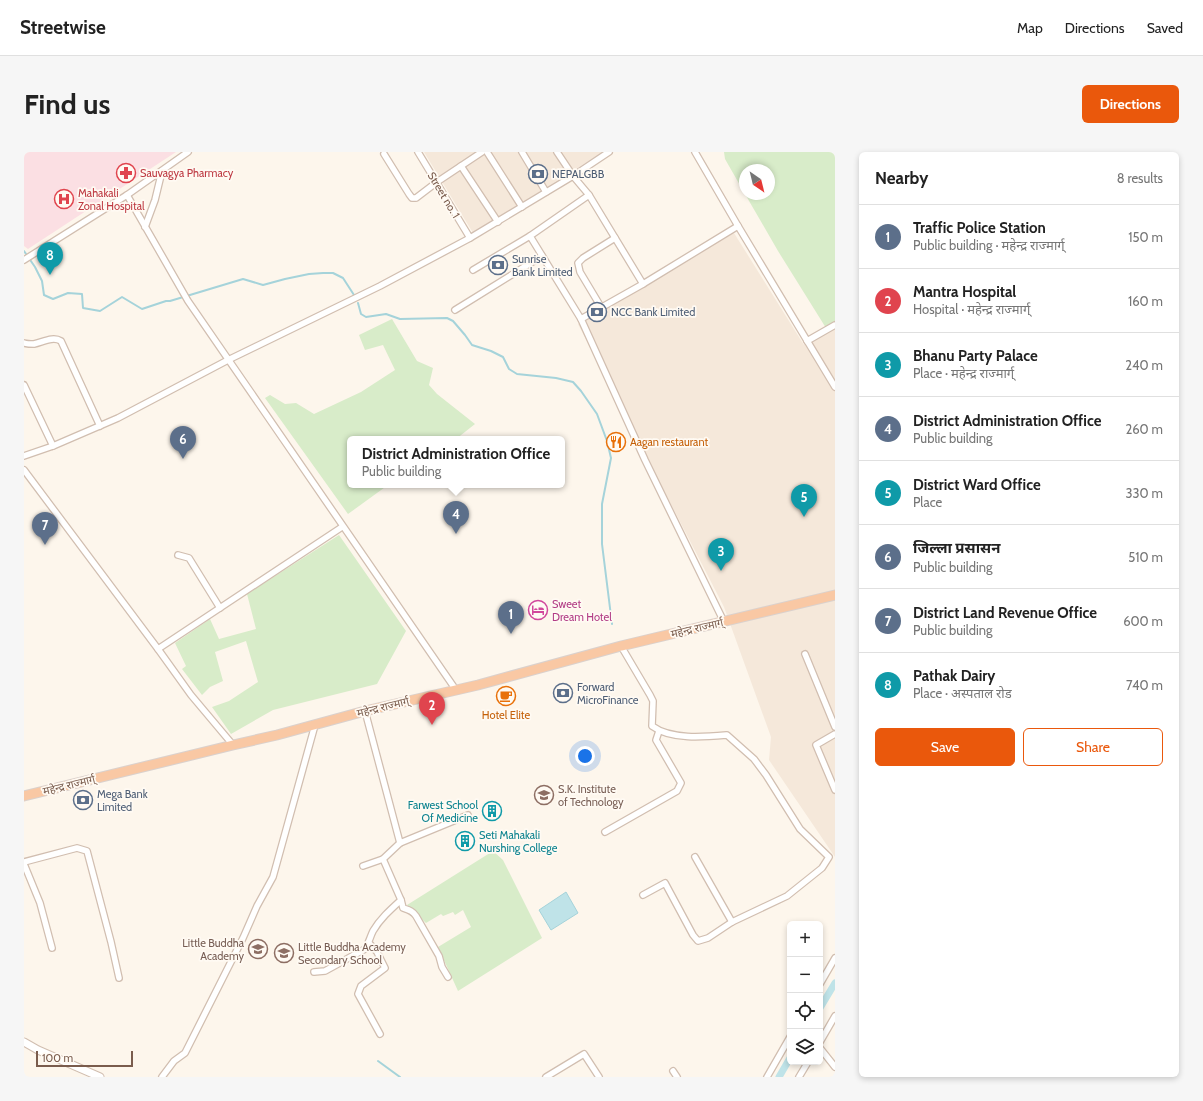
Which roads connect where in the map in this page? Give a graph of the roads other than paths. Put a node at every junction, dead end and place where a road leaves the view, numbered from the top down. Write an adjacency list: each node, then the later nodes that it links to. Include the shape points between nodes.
1 (187, 152): 13 (street)
2 (418, 152): 15 (street, Street no. 1)
3 (482, 152): 11 (street)
4 (487, 152): 19 (street)
5 (522, 152): 16 (street)
6 (557, 152): 14 (street)
7 (609, 152): 14 (street)
8 (695, 152): 12 (street)
9 (699, 152): 12 (street)
10 (384, 154): 15 (street, via 412,198 416,198)
11 (461, 166): 15 (street); 20 (street)
12 (703, 166): 21 (street)
13 (162, 171): 17 (street); 22 (street)
14 (573, 176): 16 (street); 18 (street)
15 (437, 182): 24 (street, Street no. 1)
16 (546, 192): 19 (street)
17 (127, 195): 22 (street); 27 (street)
18 (589, 195): 23 (street); 25 (street)
19 (522, 207): 20 (street)
20 (498, 222): 24 (street)
21 (738, 226): 29 (street); 34 (street)
22 (145, 227): 38 (street, via 183,294)
23 (530, 236): 26 (street); 28 (street)
24 (470, 238): 38 (street, via 380,286)
25 (615, 238): 29 (street); 30 (street, via 578,263 580,272)
26 (542, 256): 31 (street); 32 (street)
27 (25, 260)
28 (473, 270)
29 (643, 284): 30 (street)
30 (601, 307): 32 (street)
31 (456, 310)
32 (581, 318): 49 (street, via 644,460)
33 (835, 325): 34 (street)
34 (807, 341): 40 (street)
35 (24, 343): 36 (street)
36 (32, 344): 37 (street); 41 (street, via 53,338 61,341)
37 (24, 348)
38 (228, 360): 41 (street); 45 (street)
39 (24, 385): 42 (street)
40 (835, 387)
41 (100, 426): 42 (street)
42 (53, 446): 43 (street)
43 (24, 456)
44 (24, 470): 51 (street)
45 (342, 527): 48 (street); 53 (street)
46 (178, 555): 48 (street, via 190,558)
47 (835, 595): 49 (highway, महेन्द्र राज्मार्ग्)
48 (220, 608): 51 (street)
49 (724, 622): 50 (highway, महेन्द्र राज्मार्ग्)
50 (621, 646): 53 (highway, महेन्द्र राज्मार्ग्); 57 (street, via 650,695 653,702 652,726)
51 (158, 649): 59 (street, via 191,695)
52 (805, 654): 56 (street)
53 (456, 690): 54 (highway, महेन्द्र राज्मार्ग्)
54 (365, 712): 55 (highway, महेन्द्र राज्मार्ग्); 64 (street)
55 (315, 725): 59 (highway, महेन्द्र राज्मार्ग्); 89 (street, via 273,877 185,1053 174,1061)
56 (835, 727)
57 (659, 731): 63 (street, via 656,740 681,783 677,791); 71 (street, via 690,738 727,735 754,759 800,829 828,857 822,868 787,896)
58 (835, 734): 60 (street, via 816,744)
59 (233, 745): 61 (highway, महेन्द्र राज्मार्ग्)
60 (835, 790)
61 (24, 796)
62 (468, 815): 64 (street)
63 (604, 832)
64 (400, 843): 66 (street)
65 (695, 857): 71 (street)
66 (384, 859): 68 (street); 70 (street)
67 (24, 863): 73 (street, via 40,903); 77 (street, via 77,848 87,851)
68 (363, 866)
69 (643, 895): 71 (street, via 665,883 698,940 708,938)
70 (401, 900): 72 (street, via 385,914); 76 (street, via 403,908 416,916)
71 (732, 922)
72 (369, 943): 75 (street, via 365,949 325,971); 80 (street, via 385,968 361,986 358,994)
73 (52, 948)
74 (835, 958): 78 (street)
75 (314, 972)
76 (448, 977)
77 (119, 978)
78 (823, 979)
79 (835, 1016): 81 (street)
80 (380, 1034)
81 (823, 1037)
82 (24, 1042): 88 (street)
83 (787, 1042): 93 (street)
84 (823, 1052): 86 (street)
85 (806, 1065): 94 (street)
86 (835, 1067)
87 (672, 1071): 92 (street)
88 (100, 1077)
89 (162, 1077)
90 (546, 1077): 91 (street, via 584,1054)
91 (599, 1077)
92 (677, 1077)
93 (767, 1077)
94 (799, 1077)

